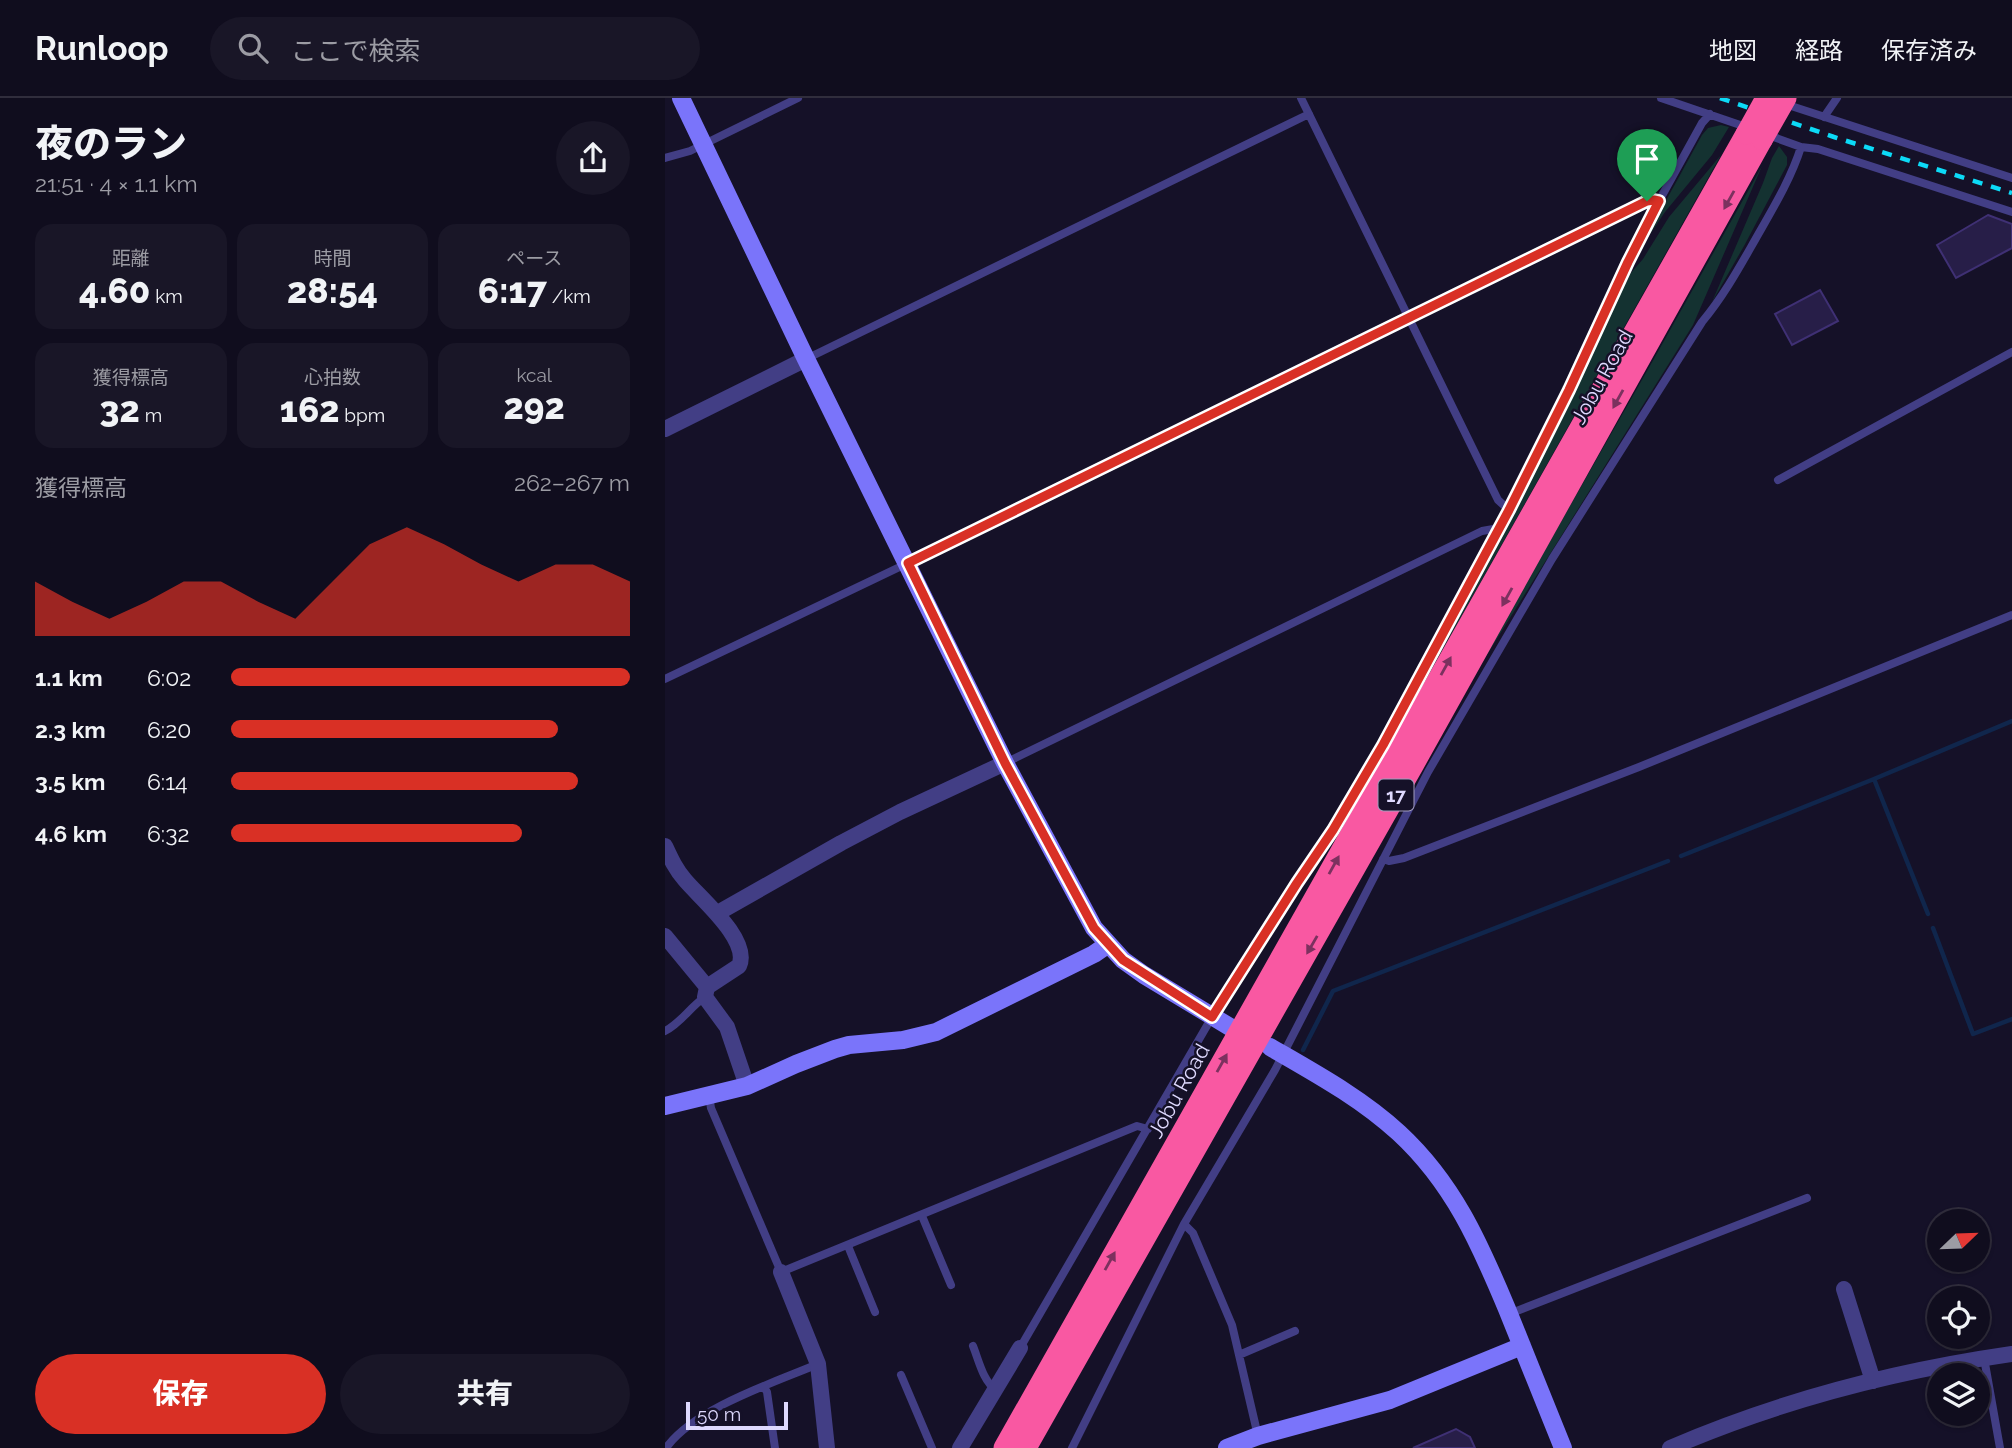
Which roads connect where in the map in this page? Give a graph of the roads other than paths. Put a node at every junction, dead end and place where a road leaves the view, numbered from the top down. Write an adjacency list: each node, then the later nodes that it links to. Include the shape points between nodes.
1 (681, 98): 12 (street)
2 (798, 98): 12 (lane)
3 (1301, 98): 8 (lane)
4 (1661, 98): 9 (lane)
5 (1767, 98): 10 (lane); 11 (highway, Jobu Road / 17, bridge)
6 (1786, 98): 11 (highway, Jobu Road / 17, bridge)
7 (1837, 98): 10 (lane)
8 (1309, 114): 18 (lane); 20 (lane)
9 (1710, 114): 13 (lane); 16 (lane)
10 (1824, 117): 15 (lane)
11 (1754, 137): 28 (highway, Jobu Road / 17)
12 (704, 144): 14 (lane); 20 (street)
13 (1801, 147): 17 (lane); 28 (lane, via 1770,213 1717,305 1552,559)
14 (665, 158)
15 (2012, 178)
16 (1659, 201): 18 (lane, via 1647,201); 23 (lane)
17 (2012, 212)
18 (1408, 317): 23 (lane, via 1498,500); 25 (lane)
19 (2012, 352): 22 (lane)
20 (806, 359): 21 (street); 25 (street)
21 (665, 429)
22 (1778, 480)
23 (1509, 510): 24 (lane)
24 (1499, 528): 28 (lane); 29 (lane, via 1482,531)
25 (908, 563): 27 (lane); 29 (street)
26 (2012, 615): 31 (lane, via 1627,772 1404,858)
27 (665, 679)
28 (1405, 758): 31 (lane); 36 (lane, via 1333,830); 51 (highway, Jobu Road / 17, one-way to 51); 52 (highway, Jobu Road / 17, one-way to 28)
29 (1005, 763): 32 (street, via 841,843); 34 (street)
30 (666, 849): 32 (street, via 684,879)
31 (1383, 859): 39 (lane)
32 (718, 915): 35 (street, via 736,941 741,962)
33 (665, 936): 35 (street)
34 (1107, 945): 36 (street, via 1144,975); 40 (street, via 936,1032 849,1045)
35 (706, 992): 38 (lane); 40 (street, via 727,1027)
36 (1212, 1017): 37 (street); 43 (lane)
37 (1230, 1027)
38 (665, 1031)
39 (1277, 1051): 46 (lane); 54 (street, via 1377,1114 1434,1170 1472,1230)
40 (747, 1086): 41 (street)
41 (709, 1096): 42 (street); 48 (lane)
42 (665, 1106)
43 (1148, 1129): 45 (lane, via 1137,1126); 58 (lane)
44 (1807, 1198): 54 (lane)
45 (922, 1216): 47 (lane); 49 (lane)
46 (1184, 1224): 60 (lane, via 1193,1233 1229,1315); 77 (lane)
47 (848, 1246): 48 (lane); 53 (lane)
48 (781, 1272): 62 (street)
49 (951, 1285)
50 (1844, 1289): 64 (street)
51 (1114, 1295): 75 (highway, Jobu Road / 17); 76 (highway)
52 (1091, 1296): 73 (highway); 74 (highway, Jobu Road / 17)
53 (875, 1312)
54 (1509, 1314): 57 (street)
55 (1296, 1331): 60 (lane)
56 (973, 1346): 66 (lane, via 986,1379)
57 (1522, 1346): 67 (street, via 1382,1403); 79 (street)
58 (1020, 1348): 66 (street)
59 (2012, 1354): 61 (street)
60 (1239, 1355): 67 (lane)
61 (1985, 1358): 64 (street); 81 (lane)
62 (818, 1364): 65 (lane); 70 (street)
63 (901, 1375): 71 (lane)
64 (1873, 1381): 80 (street, via 1765,1411)
65 (764, 1387): 68 (lane, via 708,1412); 69 (lane)
66 (996, 1390): 72 (street)
67 (1258, 1436): 78 (street)
68 (666, 1448)
69 (775, 1448)
70 (827, 1448)
71 (932, 1448)
72 (960, 1448)
73 (991, 1448)
74 (1004, 1448)
75 (1026, 1448)
76 (1042, 1448)
77 (1072, 1448)
78 (1227, 1448)
79 (1563, 1448)
80 (1670, 1448)
81 (2000, 1448)

